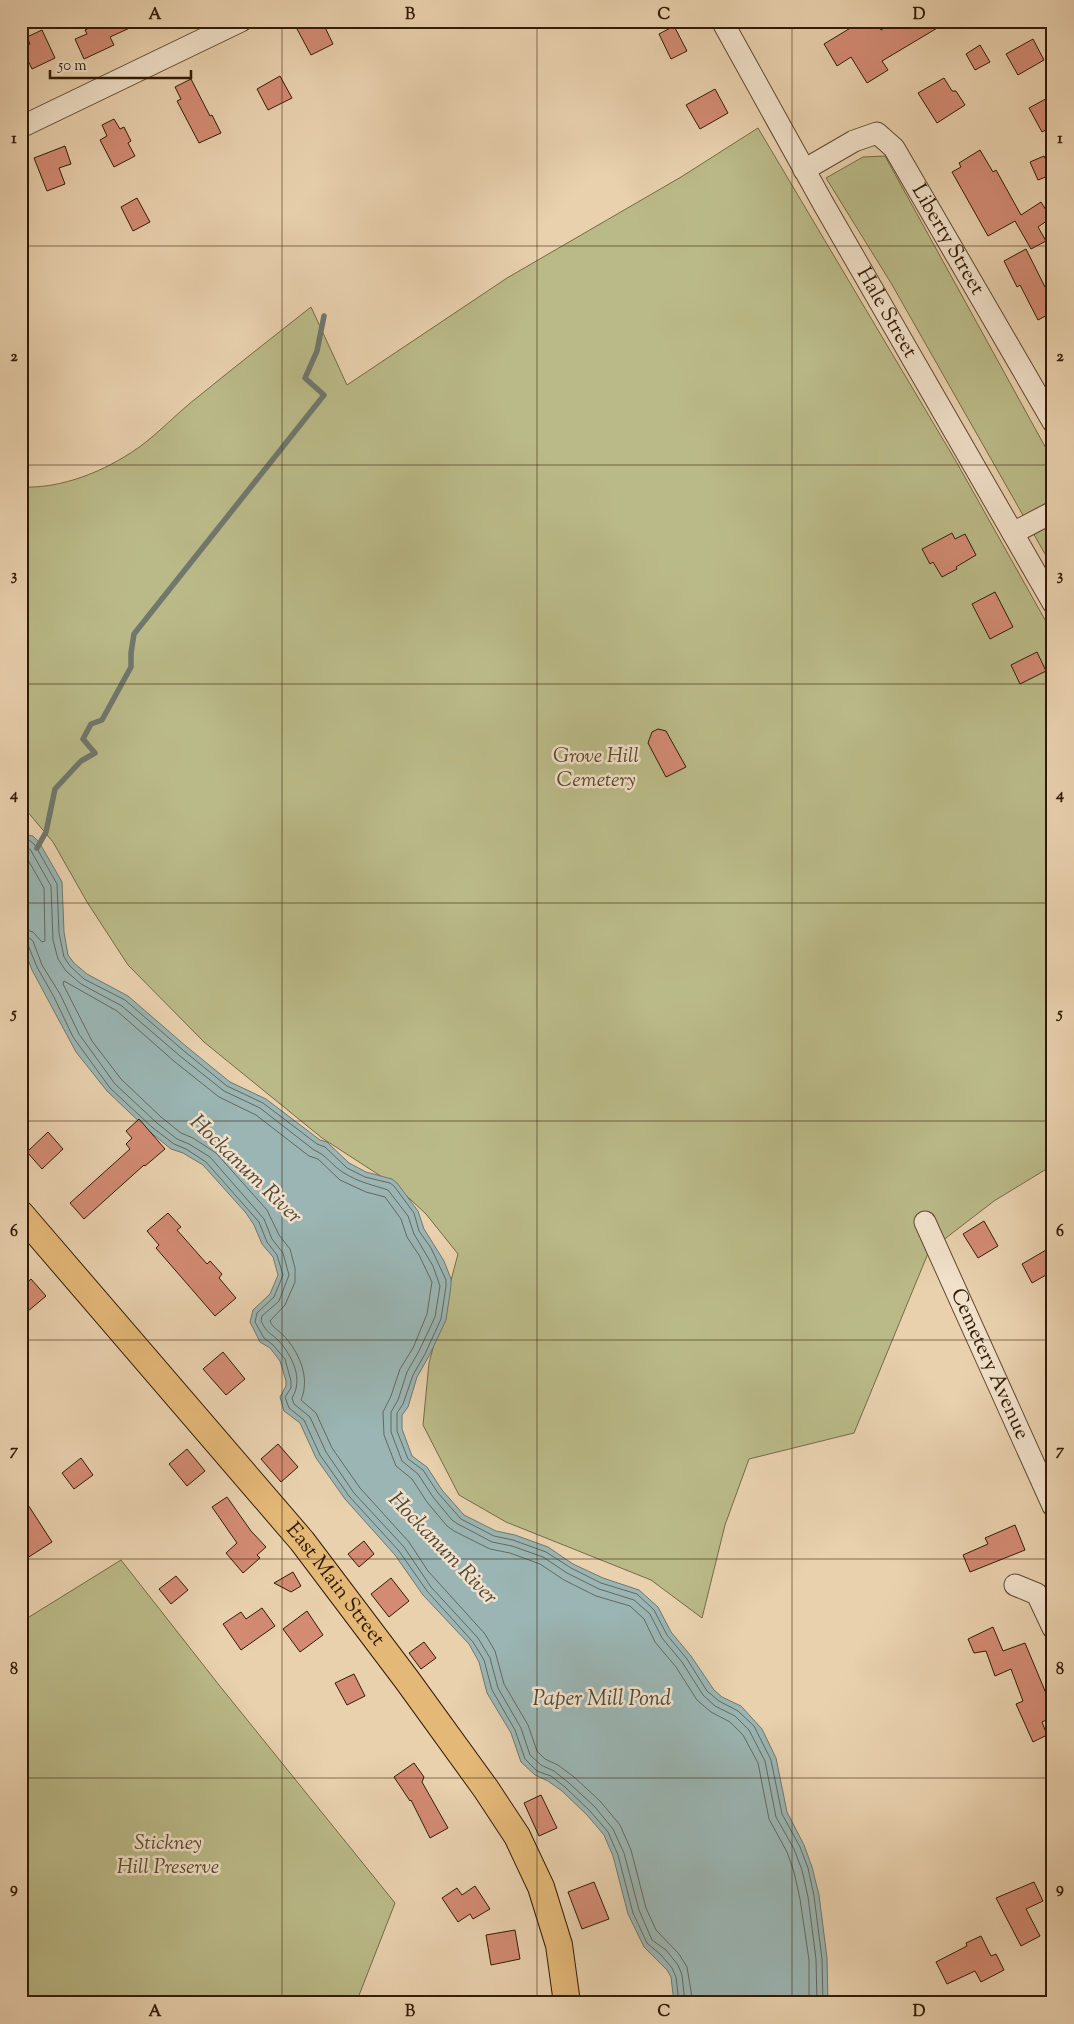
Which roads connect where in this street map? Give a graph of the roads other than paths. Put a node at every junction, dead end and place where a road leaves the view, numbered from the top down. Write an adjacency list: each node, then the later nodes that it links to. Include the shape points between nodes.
1 (241, 21): 3 (street)
2 (722, 21): 4 (street, Hale Street)
3 (21, 126)
4 (804, 170): 5 (street, Liberty Street, via 854,141 877,133 894,148); 7 (street, Hale Street)
5 (1053, 422)
6 (1053, 512): 7 (street)
7 (1013, 533): 8 (street, Hale Street)
8 (1053, 603)
9 (21, 1214): 14 (main road, East Main Street, via 302,1541 486,1789 517,1836 541,1886 559,1945)
10 (925, 1222): 11 (street, Cemetery Avenue)
11 (1053, 1506)
12 (1015, 1585): 13 (street, via 1037,1594)
13 (1053, 1628)
14 (566, 2003)

